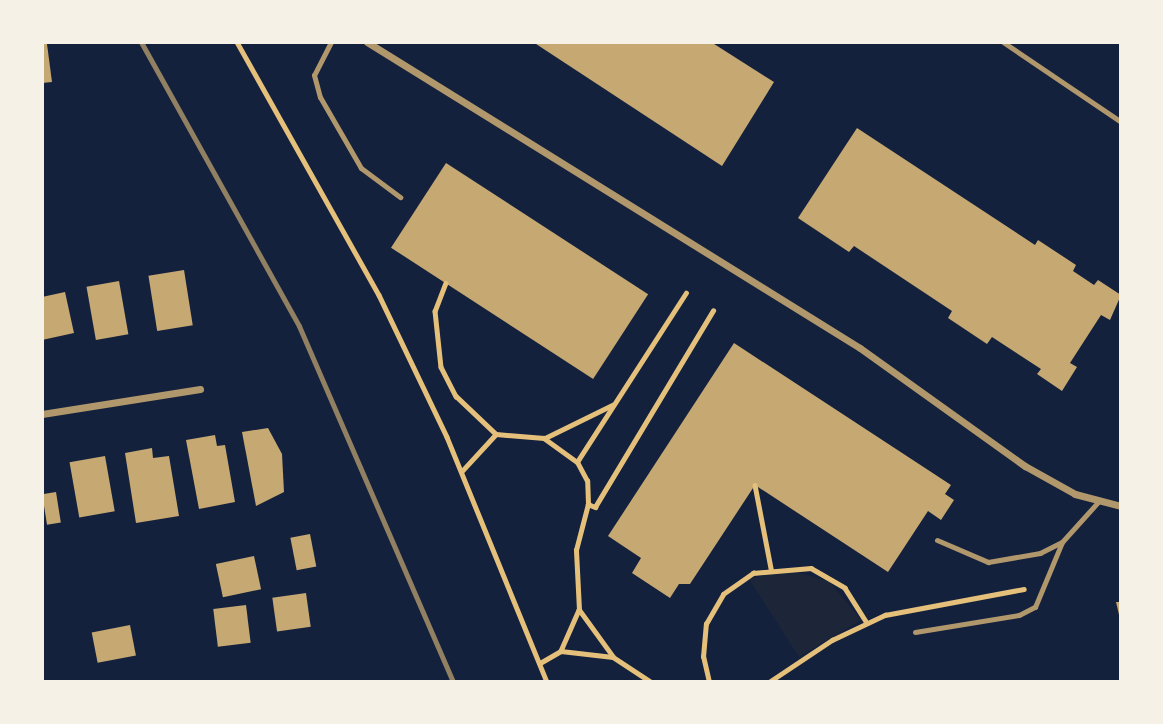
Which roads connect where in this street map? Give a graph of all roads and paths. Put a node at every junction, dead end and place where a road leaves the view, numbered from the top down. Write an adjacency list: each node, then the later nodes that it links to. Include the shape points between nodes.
1 (237, 42): 16 (path, via 347,229)
2 (331, 42): 6 (lane, via 314,75 320,97 361,168)
3 (367, 42): 18 (street, via 860,348 1025,466)
4 (1003, 42): 5 (lane)
5 (1121, 122)
6 (400, 197)
7 (446, 283): 13 (path, via 435,310 441,367 456,396)
8 (686, 293): 11 (path)
9 (713, 312): 19 (path, via 636,429 637,440 595,507)
10 (201, 388): 12 (street)
11 (616, 402): 14 (path, via 575,428); 15 (path)
12 (42, 414)
13 (496, 434): 14 (path); 16 (path)
14 (544, 438): 15 (path)
15 (576, 462): 19 (path, via 587,481)
16 (462, 471): 30 (path)
17 (755, 485): 23 (path)
18 (1098, 502): 20 (street); 22 (lane)
19 (588, 504): 25 (path, via 576,550)
20 (1121, 506)
21 (937, 540): 22 (lane, via 962,556 988,562 1040,554)
22 (1062, 542): 27 (lane, via 1035,607 1019,615)
23 (771, 568): 26 (path, via 811,568 829,577 845,588); 33 (path, via 737,582 713,607 703,640)
24 (1025, 588): 26 (path, via 901,610)
25 (579, 610): 28 (path); 29 (path)
26 (867, 623): 34 (path)
27 (915, 632)
28 (561, 651): 29 (path); 30 (path)
29 (613, 656): 32 (path)
30 (540, 663): 31 (path)
31 (547, 682)
32 (651, 682)
33 (709, 682)
34 (769, 682)

